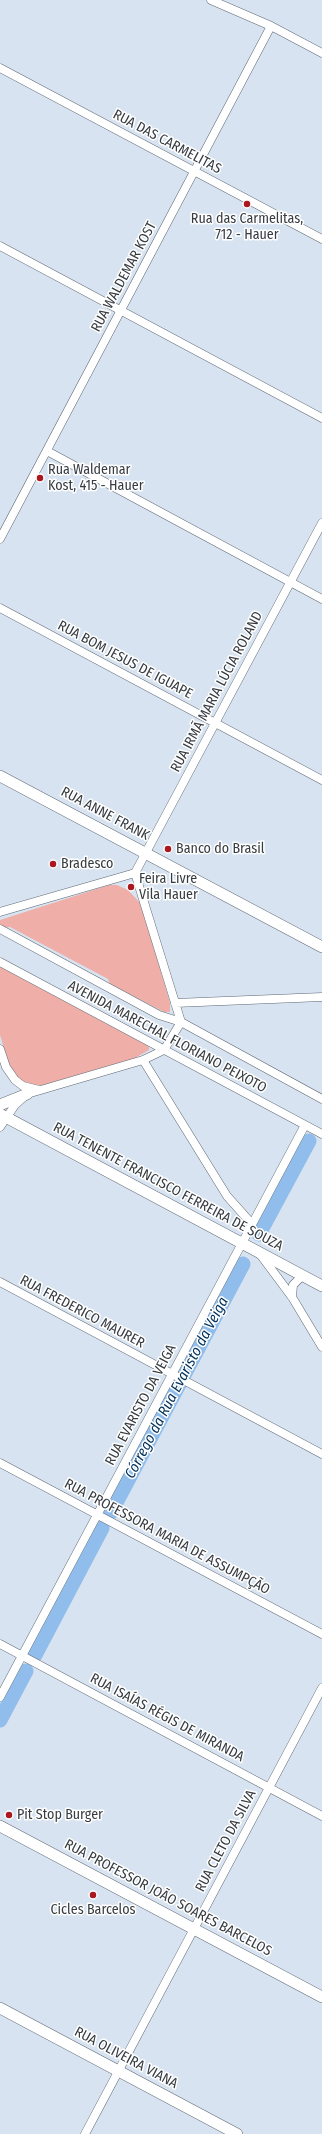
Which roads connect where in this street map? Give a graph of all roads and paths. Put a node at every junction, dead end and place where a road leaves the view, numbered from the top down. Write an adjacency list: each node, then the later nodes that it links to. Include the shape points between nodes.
1 (211, 0): 2 (street)
2 (271, 26): 3 (street); 5 (street, RUA WALDEMAR KOST)
3 (322, 53)
4 (0, 68): 5 (street, RUA DAS CARMELITAS)
5 (194, 171): 6 (street, RUA DAS CARMELITAS); 8 (street, RUA WALDEMAR KOST)
6 (322, 239)
7 (0, 246): 8 (street)
8 (121, 311): 9 (street); 10 (street, RUA WALDEMAR KOST)
9 (322, 418)
10 (46, 451): 12 (street, RUA WALDEMAR KOST); 13 (street)
11 (322, 523): 13 (street, RUA IRMÃ MARIA LÚCIA ROLAND)
12 (0, 539)
13 (291, 582): 14 (street); 16 (street, RUA IRMÃ MARIA LÚCIA ROLAND)
14 (322, 598)
15 (0, 608): 16 (street, RUA BOM JESUS DE IGUAPE)
16 (215, 723): 18 (street, RUA BOM JESUS DE IGUAPE); 19 (street, RUA IRMÃ MARIA LÚCIA ROLAND)
17 (0, 776): 19 (main road, RUA ANNE FRANK)
18 (322, 780)
19 (146, 853): 20 (street, RUA IRMÃ MARIA LÚCIA ROLAND); 23 (main road, RUA ANNE FRANK)
20 (136, 873): 21 (street); 26 (street)
21 (0, 912)
22 (0, 929): 27 (street, AVENIDA MARECHAL FLORIANO PEIXOTO, via 159,1014)
23 (322, 947)
24 (0, 962): 29 (street, AVENIDA MARECHAL FLORIANO PEIXOTO)
25 (322, 997): 26 (street)
26 (174, 1003): 27 (street)
27 (180, 1022): 29 (street); 33 (street, AVENIDA MARECHAL FLORIANO PEIXOTO)
28 (0, 1049): 31 (street, via 6,1067 15,1080 23,1086)
29 (164, 1050): 30 (street); 36 (street, AVENIDA MARECHAL FLORIANO PEIXOTO)
30 (143, 1060): 31 (street); 39 (street, via 227,1196)
31 (40, 1090): 32 (street)
32 (27, 1094): 34 (main road); 35 (street)
33 (321, 1096)
34 (0, 1105)
35 (3, 1115): 37 (street); 40 (main road, RUA TENENTE FRANCISCO FERREIRA DE SOUZA)
36 (305, 1125): 38 (street, AVENIDA MARECHAL FLORIANO PEIXOTO); 39 (street, RUA EVARISTO DA VEIGA)
37 (0, 1127)
38 (322, 1134)
39 (252, 1224): 40 (street, RUA EVARISTO DA VEIGA)
40 (242, 1243): 41 (main road, RUA TENENTE FRANCISCO FERREIRA DE SOUZA); 47 (street, RUA EVARISTO DA VEIGA)
41 (258, 1252): 42 (main road, RUA TENENTE FRANCISCO FERREIRA DE SOUZA); 45 (street)
42 (303, 1276): 44 (main road, RUA TENENTE FRANCISCO FERREIRA DE SOUZA); 45 (street, via 293,1285)
43 (0, 1282): 47 (street, RUA FREDERICO MAURER)
44 (322, 1286)
45 (292, 1298): 46 (street)
46 (322, 1347)
47 (175, 1375): 48 (street, RUA FREDERICO MAURER); 50 (street, RUA EVARISTO DA VEIGA)
48 (322, 1454)
49 (0, 1463): 50 (street, RUA PROFESSORA MARIA DE ASSUMPÇÃO)
50 (98, 1514): 51 (street, RUA PROFESSORA MARIA DE ASSUMPÇÃO); 53 (street, RUA EVARISTO DA VEIGA)
51 (322, 1634)
52 (0, 1644): 53 (street, RUA ISAÍAS RÉGIS DE MIRANDA)
53 (22, 1656): 55 (street, RUA EVARISTO DA VEIGA); 56 (street, RUA ISAÍAS RÉGIS DE MIRANDA)
54 (322, 1688): 56 (street, RUA CLETO DA SILVA)
55 (0, 1697)
56 (269, 1788): 57 (street, RUA ISAÍAS RÉGIS DE MIRANDA); 59 (street, RUA CLETO DA SILVA)
57 (322, 1816)
58 (0, 1826): 59 (main road, RUA PROFESSOR JOÃO SOARES BARCELOS)
59 (194, 1929): 60 (main road, RUA PROFESSOR JOÃO SOARES BARCELOS); 62 (street, RUA CLETO DA SILVA)
60 (322, 1997)
61 (1, 2010): 62 (main road, RUA OLIVEIRA VIANA)
62 (118, 2071): 63 (street, RUA CLETO DA SILVA); 64 (main road, RUA OLIVEIRA VIANA)
63 (85, 2134)
64 (237, 2134)

